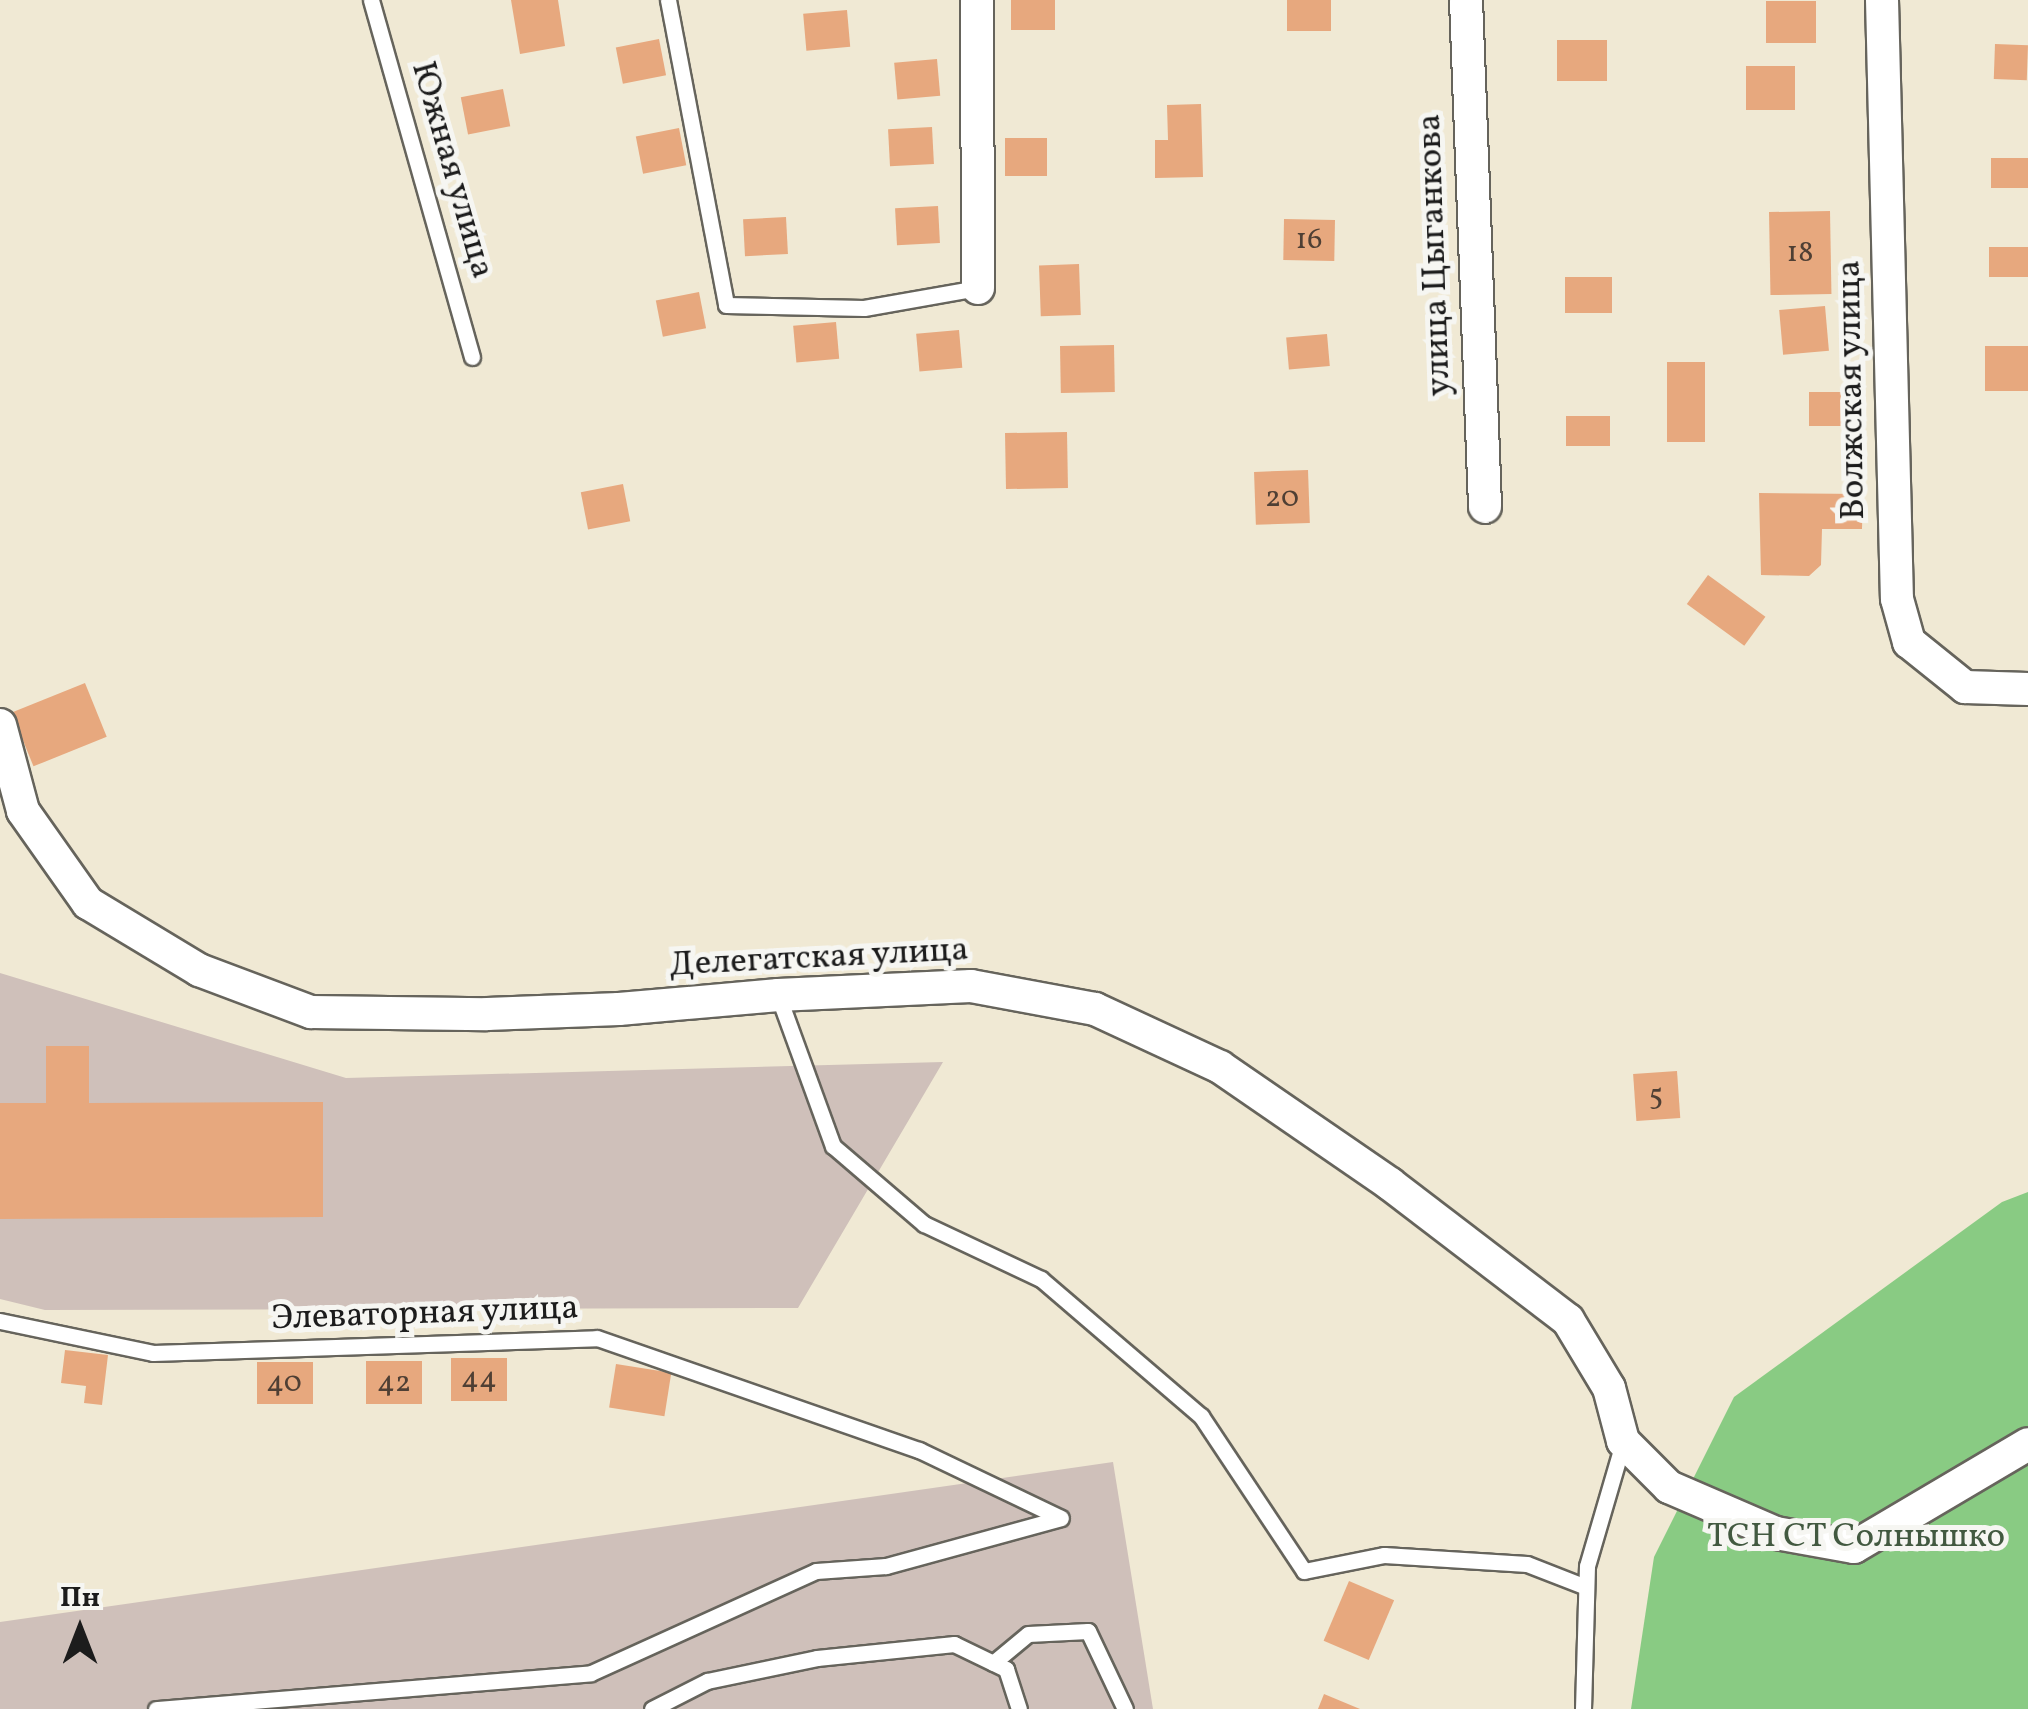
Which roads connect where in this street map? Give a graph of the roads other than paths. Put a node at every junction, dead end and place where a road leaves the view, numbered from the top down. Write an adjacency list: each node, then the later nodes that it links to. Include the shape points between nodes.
1 (371, 0): 7 (lane, Южная улица)
2 (668, 0): 6 (lane, via 726,305 864,308)
3 (977, 0): 6 (street)
4 (1466, 0): 8 (street, улица Цыганкова)
5 (1882, 0): 9 (street, Волжская улица, via 1897,599 1909,642 1965,687)
6 (978, 288)
7 (472, 357)
8 (1484, 506)
9 (2028, 689)
10 (0, 726): 11 (street, Делегатская улица, via 23,812 88,904 198,970 311,1012 506,1014)
11 (778, 995): 13 (street, Делегатская улица, via 971,986 1095,1009 1220,1067 1390,1184 1568,1320 1609,1388); 15 (lane, via 833,1146 924,1224 1042,1279 1200,1416 1304,1571 1384,1556 1438,1558 1527,1564)
12 (0, 1321): 17 (lane, Элеваторная улица, via 152,1353 597,1338 920,1450 1061,1518 886,1566 816,1571 591,1673)
13 (1624, 1441): 14 (street, Делегатская улица, via 1670,1488 1776,1533 1854,1547); 15 (lane)
14 (2028, 1444)
15 (1586, 1587): 21 (lane)
16 (993, 1663): 18 (lane, via 954,1644 817,1658 707,1680); 19 (lane, via 1006,1669); 20 (lane, via 1028,1634 1088,1631)
17 (156, 1709)
18 (652, 1709)
19 (1019, 1709)
20 (1125, 1709)
21 (1582, 1709)

